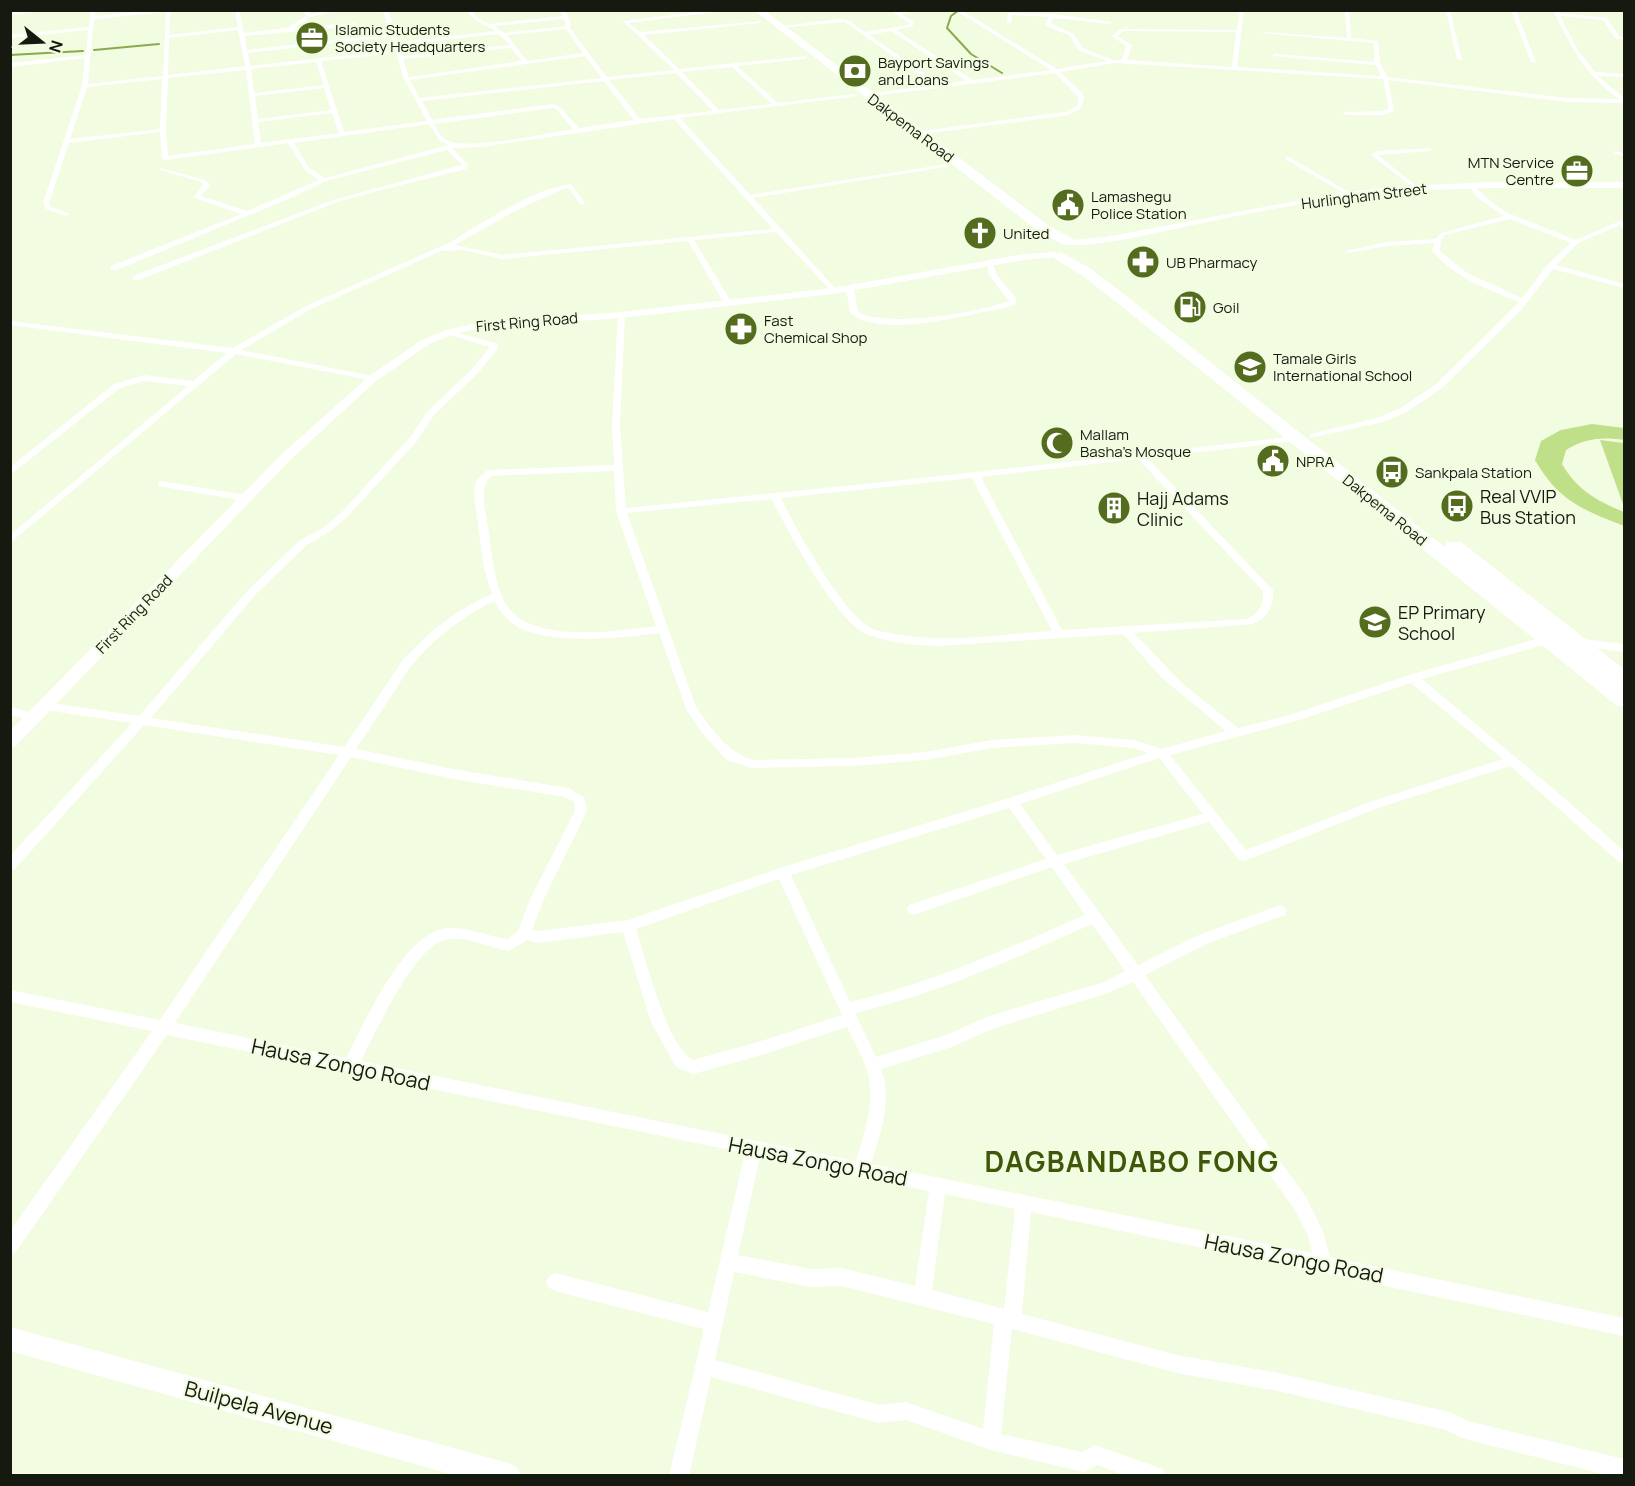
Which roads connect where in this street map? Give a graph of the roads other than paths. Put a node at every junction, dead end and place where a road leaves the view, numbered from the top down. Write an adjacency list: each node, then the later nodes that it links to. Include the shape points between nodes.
1 (47, 10): 20 (street)
2 (93, 10): 25 (street)
3 (237, 10): 36 (street)
4 (336, 10): 19 (street)
5 (385, 10): 46 (street)
6 (468, 10): 31 (street, via 477,21)
7 (562, 10): 24 (street)
8 (730, 10): 21 (street)
9 (746, 10): 23 (highway, Dakpema Road)
10 (917, 10): 16 (street)
11 (1242, 10): 40 (street)
12 (1347, 10): 50 (street)
13 (1448, 10): 62 (street)
14 (1513, 10): 65 (street)
15 (170, 11): 25 (street); 47 (street)
16 (894, 12): 39 (street, via 911,26)
17 (959, 12): 32 (street)
18 (1556, 12): 51 (street, via 1604,19 1617,37); 74 (street)
19 (308, 13): 38 (street)
20 (13, 14)
21 (684, 15): 37 (street); 43 (street, via 625,22)
22 (1053, 15): 26 (street, via 1013,14 1009,15); 28 (street); 29 (street)
23 (759, 16): 34 (highway, Dakpema Road); 37 (street); 59 (highway, Dakpema Road)
24 (565, 17): 31 (street); 33 (street)
25 (92, 18): 35 (street)
26 (1010, 22)
27 (1037, 22): 28 (street)
28 (1048, 22): 63 (street, via 1077,39 1081,50)
29 (1110, 23)
30 (994, 24): 32 (street)
31 (489, 25): 41 (street)
32 (982, 26): 72 (street)
33 (568, 27): 41 (street); 56 (street)
34 (777, 27): 44 (street, via 842,20); 85 (highway, Dakpema Road)
35 (91, 28): 48 (street); 57 (street)
36 (241, 28): 45 (street); 47 (street)
37 (700, 28): 43 (street)
38 (288, 30): 45 (street); 49 (street, via 355,24)
39 (893, 30): 44 (street); 80 (street)
40 (1240, 31): 64 (street, via 1122,30 1114,36 1129,45); 71 (street)
41 (502, 33): 52 (street); 53 (street)
42 (1265, 33): 50 (street)
43 (640, 34): 73 (street)
44 (864, 34): 83 (street)
45 (242, 35): 55 (street)
46 (393, 35): 49 (street); 52 (street)
47 (166, 36): 76 (street)
48 (10, 37)
49 (361, 38): 55 (street)
50 (1349, 39): 67 (street, via 1376,42)
51 (1624, 39)
52 (395, 44): 54 (street)
53 (511, 46): 60 (street); 66 (street)
54 (397, 51): 60 (street); 61 (street)
55 (245, 52): 70 (street)
56 (586, 54): 66 (street); 79 (street)
57 (88, 56): 68 (street); 81 (street)
58 (1275, 56): 67 (street)
59 (805, 57): 69 (street); 86 (highway, Dakpema Road)
60 (400, 58): 78 (street)
61 (318, 59): 70 (street); 82 (street)
62 (1460, 59)
63 (1113, 61): 64 (street); 72 (street)
64 (1124, 62): 71 (street)
65 (1533, 62)
66 (526, 63): 78 (street)
67 (1378, 64): 77 (street)
68 (10, 65)
69 (733, 66): 73 (street); 89 (street)
70 (248, 67): 76 (street); 84 (street)
71 (1234, 68): 77 (street)
72 (1056, 71): 80 (street); 99 (street, via 1082,97 1076,111)
73 (678, 72): 79 (street); 91 (street)
74 (1592, 74): 75 (street); 88 (street)
75 (1624, 75)
76 (165, 77): 81 (street); 97 (street)
77 (1385, 78): 88 (street, via 1555,99); 92 (street, via 1391,111)
78 (407, 79): 87 (street)
79 (605, 79): 87 (street); 95 (street)
80 (972, 82): 83 (street)
81 (85, 86): 101 (street)
82 (326, 86): 84 (street); 90 (street)
83 (939, 86): 85 (street)
84 (252, 95): 94 (street)
85 (867, 95): 99 (highway, Dakpema Road)
86 (854, 96): 89 (street); 109 (highway, Dakpema Road)
87 (417, 100): 96 (street)
88 (1624, 101)
89 (777, 105): 91 (street)
90 (334, 111): 94 (street); 100 (street)
91 (717, 112): 93 (street)
92 (1345, 113)
93 (677, 118): 95 (street); 118 (street)
94 (255, 121): 103 (street)
95 (638, 122): 98 (street)
96 (430, 123): 98 (street, via 553,106); 100 (street); 104 (street)
97 (163, 130): 101 (street); 103 (street, via 165,158)
98 (578, 131): 104 (street)
99 (916, 133): 131 (highway, Dakpema Road, via 1043,228)
100 (342, 135): 102 (street)
101 (66, 141): 123 (street, via 46,203 48,208)
102 (290, 141): 103 (street); 111 (street, via 310,174)
103 (258, 145)
104 (452, 147): 111 (street); 120 (street, via 464,168)
105 (1430, 149): 114 (street, via 1374,155)
106 (1616, 152): 107 (street)
107 (1624, 155)
108 (1287, 158): 117 (street)
109 (948, 166): 118 (street); 131 (highway, Dakpema Road, via 1040,235)
110 (162, 169): 122 (street, via 203,181 206,188 197,197)
111 (324, 180): 115 (street)
112 (1624, 185): 113 (street, Hurlingham Street)
113 (1471, 186): 114 (street, Hurlingham Street); 124 (street, via 1484,202)
114 (1416, 188): 117 (street, Hurlingham Street)
115 (305, 190): 116 (street); 122 (street)
116 (315, 194)
117 (1349, 194): 131 (street, Hurlingham Street)
118 (750, 196): 126 (street)
119 (325, 197): 120 (street)
120 (334, 201): 136 (street)
121 (582, 203): 130 (street, via 571,186 562,186)
122 (245, 213): 135 (street)
123 (67, 214)
124 (1510, 217): 128 (street, via 1443,234); 129 (street)
125 (1624, 224): 129 (street)
126 (779, 230): 127 (street); 139 (street)
127 (690, 239): 130 (street, via 502,257); 141 (street)
128 (1438, 240): 132 (street); 140 (street, via 1436,251 1442,259 1490,288)
129 (1576, 242): 134 (street)
130 (450, 245): 145 (street, via 292,316)
131 (1065, 249): 133 (street, First Ring Road); 148 (highway, Dakpema Road, via 1096,266); 149 (highway, Dakpema Road, via 1085,271)
132 (1349, 251)
133 (989, 263): 138 (street, First Ring Road); 138 (street, via 1013,302 880,323 854,314)
134 (1551, 266): 137 (street); 140 (street)
135 (114, 268)
136 (136, 278)
137 (1624, 286)
138 (850, 288): 139 (street, First Ring Road)
139 (833, 291): 141 (street, First Ring Road)
140 (1523, 301): 148 (street, via 1438,387 1402,411)
141 (728, 303): 142 (street, First Ring Road)
142 (621, 315): 144 (street, First Ring Road, via 481,325); 151 (street, via 616,415)
143 (10, 323): 145 (street)
144 (450, 332): 146 (street, First Ring Road, via 409,352); 172 (street, via 495,346 344,514 303,543 253,591)
145 (234, 351): 146 (street); 147 (street)
146 (372, 379): 156 (street, First Ring Road)
147 (195, 384): 152 (street, via 144,378 117,386); 158 (street)
148 (1313, 436): 164 (highway, Dakpema Road)
149 (1295, 438): 150 (street); 163 (highway, Dakpema Road)
150 (1140, 456): 153 (street); 161 (street, via 1268,590 1270,603 1264,614 1249,622)
151 (619, 468): 157 (street); 159 (street, via 496,471 482,477 478,488 487,554)
152 (10, 472)
153 (975, 474): 155 (street); 162 (street)
154 (160, 484): 156 (street)
155 (776, 496): 157 (street); 162 (street, via 824,584 844,611 868,631 939,642)
156 (245, 498): 169 (street, First Ring Road)
157 (621, 511): 160 (street)
158 (10, 540)
159 (498, 595): 160 (street, via 513,618 533,629 598,637); 175 (street, via 447,621 427,640 407,663)
160 (662, 629): 176 (street, via 692,708 707,731 731,757 751,764 855,762 925,756 992,744 1075,738 1122,742)
161 (1127, 632): 162 (street); 173 (street, via 1174,685)
162 (1059, 636)
163 (1547, 640): 166 (street); 168 (highway, Dakpema Road)
164 (1577, 642): 165 (street); 167 (highway, Dakpema Road)
165 (1624, 648)
166 (1413, 678): 173 (street); 177 (street)
167 (1624, 680)
168 (1624, 700)
169 (45, 706): 171 (street, First Ring Road); 172 (street)
170 (10, 711): 171 (street)
171 (34, 717): 174 (street, First Ring Road)
172 (142, 720): 175 (street); 182 (street)
173 (1238, 734): 176 (street)
174 (10, 742)
175 (348, 752): 188 (street, via 568,793 580,800 581,811 537,899); 192 (street)
176 (1162, 753): 178 (street); 179 (street)
177 (1512, 760): 179 (street, via 1374,805 1244,856); 180 (street)
178 (1012, 802): 181 (street); 183 (street)
179 (1212, 816): 181 (street)
180 (1624, 858)
181 (1055, 861): 184 (street); 186 (street)
182 (10, 865)
183 (783, 872): 187 (street); 191 (street)
184 (914, 909)
185 (1280, 911): 189 (street, via 1204,939)
186 (1095, 917): 189 (street); 191 (street, via 977,968)
187 (628, 926): 188 (street, via 537,937); 191 (street, via 658,1022 681,1062 687,1065 693,1067 758,1049)
188 (525, 934): 194 (street, via 509,945 457,934 440,935 424,944 389,994)
189 (1136, 974): 193 (street, via 1108,987 989,1023 952,1040); 201 (street, via 1300,1203 1315,1231)
190 (10, 996): 192 (street, Hausa Zongo Road)
191 (848, 1014): 193 (street)
192 (163, 1028): 194 (street, Hausa Zongo Road); 199 (street)
193 (872, 1065): 196 (street, via 880,1088)
194 (350, 1066): 195 (street, Hausa Zongo Road)
195 (754, 1149): 196 (street, Hausa Zongo Road); 200 (street)
196 (861, 1170): 197 (street, Hausa Zongo Road)
197 (938, 1185): 198 (street, Hausa Zongo Road); 203 (street)
198 (1024, 1203): 201 (street, Hausa Zongo Road); 204 (street)
199 (10, 1246)
200 (728, 1262): 203 (street, via 811,1278 841,1277); 205 (street)
201 (1323, 1264): 206 (street, Hausa Zongo Road)
202 (555, 1282): 205 (street)
203 (922, 1296): 204 (street)
204 (1008, 1319): 209 (street); 210 (street, via 1177,1364 1278,1382 1449,1421 1465,1430)
205 (714, 1323): 208 (street)
206 (1624, 1327)
207 (10, 1339): 212 (street, Builpela Avenue)
208 (704, 1366): 209 (street, via 879,1414 906,1411); 213 (street)
209 (991, 1441): 214 (street, via 1084,1462 1095,1455)
210 (1598, 1468): 211 (street)
211 (1624, 1468)
212 (508, 1476)
213 (679, 1476)
214 (1156, 1476)

